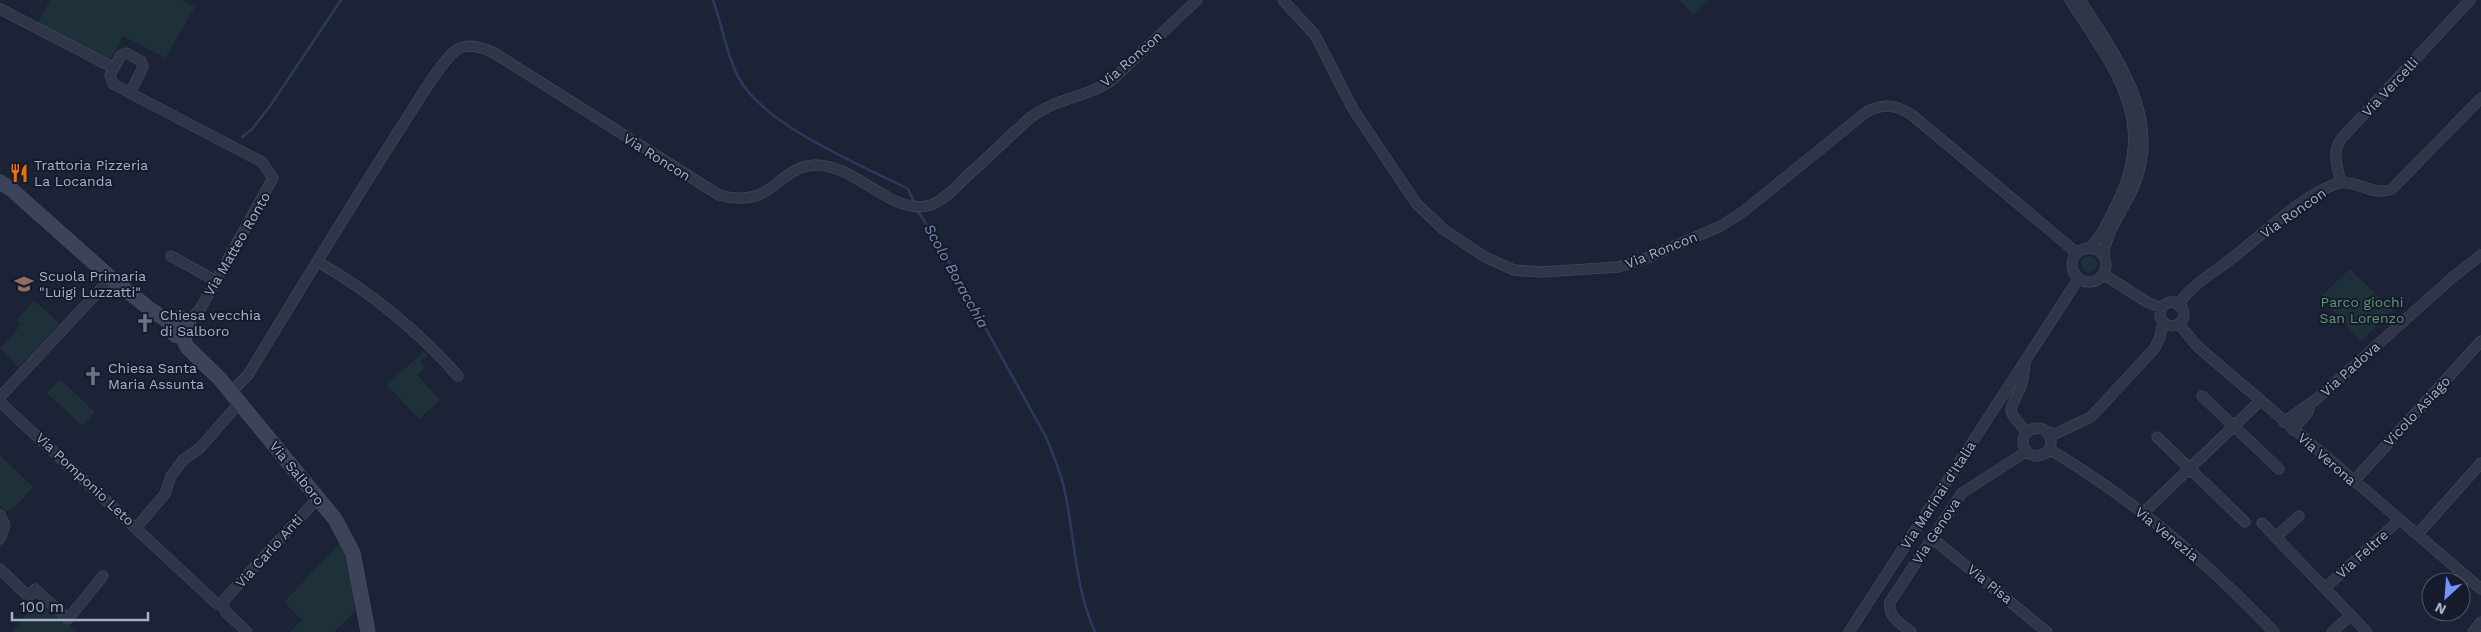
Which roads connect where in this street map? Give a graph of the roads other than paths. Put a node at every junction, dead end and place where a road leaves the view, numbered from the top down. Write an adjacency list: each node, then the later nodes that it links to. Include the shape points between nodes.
1 (1197, 0): 17 (street, Via Roncon, via 1112,80 1096,90 1055,103 1031,118 948,194 929,206 916,206 837,170 816,165 797,170 757,197 745,199 719,195 494,53 469,46 455,51 447,60)
2 (1283, 0): 13 (street, Via Roncon, via 1316,35 1354,109 1416,203 1450,234 1514,270 1541,272 1624,265 1721,226 1865,114 1882,106 1901,108 1912,114)
3 (2070, 0): 12 (street, via 2124,90 2135,139 2132,165 2121,196 2099,238)
4 (2080, 0): 16 (street, via 2132,87 2144,138 2136,181 2106,242)
5 (2470, 0): 11 (street, Via Vercelli, via 2335,148)
6 (0, 10): 7 (street)
7 (114, 68): 8 (street, Via Matteo Ronto, via 110,80); 8 (street, via 126,53 141,62 143,67)
8 (130, 93): 21 (street, Via Matteo Ronto, via 262,162 273,178)
9 (2481, 98): 11 (street, Via Roncon, via 2392,189 2381,192)
10 (0, 182): 19 (street, Via Salboro)
11 (2341, 183): 22 (street, Via Roncon, via 2324,189 2288,214 2196,285)
12 (2089, 248): 13 (street); 16 (street)
13 (2077, 253): 20 (street, via 2072,268)
14 (2481, 255): 37 (street, Via Padova)
15 (171, 256): 21 (street)
16 (2104, 256): 18 (street)
17 (318, 262): 31 (street, via 348,279 413,329); 34 (street, Via Roncon)
18 (2103, 274): 20 (street, via 2092,281); 23 (street)
19 (111, 278): 26 (street, Via Salboro); 33 (street)
20 (2079, 278): 30 (street, Via Marinai d'Italia)
21 (216, 281): 24 (street, Via Matteo Ronto, via 198,311)
22 (2178, 305): 23 (street, via 2170,302); 27 (street, via 2183,314)
23 (2161, 308): 25 (street)
24 (186, 321): 26 (street, via 178,318); 28 (street, via 188,330)
25 (2163, 321): 27 (street, via 2172,326); 41 (street, via 2155,348 2091,417 2055,434)
26 (171, 323): 28 (street, Via Salboro, via 172,333)
27 (2179, 324): 35 (street, Via Verona, via 2197,346)
28 (182, 336): 34 (street, Via Salboro, via 187,347)
29 (2481, 341): 49 (street, Vicolo Asiago)
30 (2026, 358): 42 (street, Via Marinai d'Italia, via 2022,385 2010,411); 71 (street, Via Marinai d'Italia)
31 (458, 376)
32 (2202, 396): 39 (street)
33 (0, 397)
34 (235, 397): 50 (street, Via Salboro); 57 (street, Via Pomponio Leto, via 200,448 183,460 171,476 164,494)
35 (2260, 401): 38 (street, Via Verona); 39 (street)
36 (0, 402): 57 (street, Via Pomponio Leto)
37 (2310, 405): 38 (street, Via Padova); 40 (street, Via Padova)
38 (2284, 422): 40 (street, Via Verona)
39 (2234, 426): 47 (street); 48 (street)
40 (2293, 430): 49 (street, Via Verona)
41 (2046, 431): 42 (street, via 2038,428); 44 (street, via 2051,441)
42 (2027, 432): 45 (street, via 2024,443)
43 (2157, 437): 47 (street)
44 (2049, 449): 45 (street, via 2038,456); 51 (street, Via Venezia)
45 (2027, 451): 59 (street, Via Genova, via 1962,493)
46 (2481, 463): 58 (street)
47 (2190, 468): 51 (street); 55 (street)
48 (2279, 469)
49 (2353, 482): 54 (street, Via Verona)
50 (318, 498): 66 (street, Via Carlo Anti, via 225,599); 70 (street, Via Salboro, via 335,519 353,553)
51 (2143, 513): 74 (street, Via Venezia, via 2196,556)
52 (0, 514): 61 (street, via 5,525)
53 (2299, 516): 60 (street)
54 (2399, 520): 58 (street, Via Verona); 64 (street, Via Feltre)
55 (2245, 522)
56 (2262, 524): 60 (street)
57 (136, 528): 66 (street)
58 (2417, 535): 65 (street, Via Verona)
59 (1932, 538): 72 (street, Via Genova, via 1890,602 1892,616); 73 (street, Via Pisa)
60 (2276, 538): 64 (street)
61 (0, 539)
62 (0, 569): 63 (street, via 29,596 36,589 68,618)
63 (103, 576)
64 (2324, 588): 67 (street)
65 (2481, 589)
66 (223, 606): 69 (street)
67 (2351, 615): 75 (street); 76 (street)
68 (2481, 622): 77 (street)
69 (247, 632)
70 (368, 632)
71 (1849, 632)
72 (1911, 632)
73 (2047, 632)
74 (2274, 632)
75 (2332, 632)
76 (2367, 632)
77 (2473, 632)

